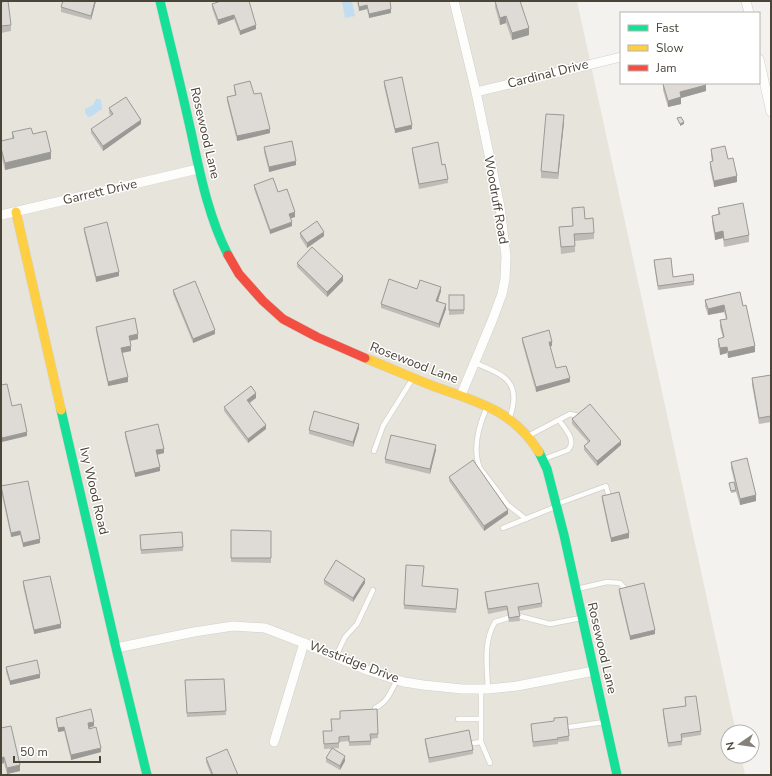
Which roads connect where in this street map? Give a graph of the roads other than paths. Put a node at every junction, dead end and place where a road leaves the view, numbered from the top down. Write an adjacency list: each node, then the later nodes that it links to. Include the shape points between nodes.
1 (160, 1): 9 (street, Rosewood Lane)
2 (454, 1): 7 (street, Woodruff Road)
3 (746, 1): 4 (street)
4 (749, 12)
5 (620, 57): 7 (street, Cardinal Drive)
6 (760, 63): 8 (street)
7 (476, 92): 12 (street, Woodruff Road, via 500,207 506,256 502,294)
8 (771, 112)
9 (198, 169): 10 (street, Garrett Drive); 13 (street, Rosewood Lane, via 216,227 228,253 239,274 263,301 283,319 317,337)
10 (16, 212): 11 (street, Garrett Drive); 33 (street, Ivy Wood Road)
11 (1, 215)
12 (475, 363): 14 (street, Woodruff Road); 17 (lane, via 497,372 510,384 514,392)
13 (413, 378): 14 (street, Rosewood Lane); 20 (lane, via 383,426)
14 (461, 395): 15 (street, Rosewood Lane)
15 (487, 406): 17 (street, Rosewood Lane); 24 (lane, via 480,424 477,454 480,468 508,505)
16 (579, 416): 18 (lane, via 570,414)
17 (510, 419): 19 (street, Rosewood Lane)
18 (559, 420): 19 (lane); 21 (lane, via 569,434 571,447)
19 (528, 436): 21 (street, Rosewood Lane)
20 (374, 451)
21 (542, 459): 23 (street, Rosewood Lane)
22 (609, 497): 23 (lane, via 606,486)
23 (556, 505): 24 (lane); 27 (street, Rosewood Lane)
24 (526, 519): 25 (lane)
25 (503, 528)
26 (373, 590): 34 (lane, via 357,624 345,637)
27 (576, 590): 28 (lane, via 613,582 620,583); 31 (street, Rosewood Lane)
28 (627, 591)
29 (519, 616): 31 (lane, via 550,624)
30 (508, 618): 37 (lane, via 495,622 490,629)
31 (582, 618): 35 (street, Rosewood Lane)
32 (304, 642): 33 (street, Westridge Drive, via 265,628 233,626); 34 (street, Westridge Drive); 43 (street)
33 (116, 648): 47 (street, Ivy Wood Road)
34 (336, 656): 36 (street, Westridge Drive)
35 (594, 671): 37 (street, Westridge Drive, via 517,686); 41 (street, Rosewood Lane)
36 (397, 680): 37 (street, Westridge Drive, via 442,688); 38 (lane, via 382,705)
37 (484, 689): 40 (lane)
38 (375, 708)
39 (458, 719): 40 (lane)
40 (481, 719): 44 (lane)
41 (605, 722): 42 (lane); 48 (street, Rosewood Lane)
42 (569, 727)
43 (274, 742)
44 (481, 742): 45 (lane); 46 (lane)
45 (474, 743)
46 (490, 763)
47 (148, 775)
48 (617, 775)

